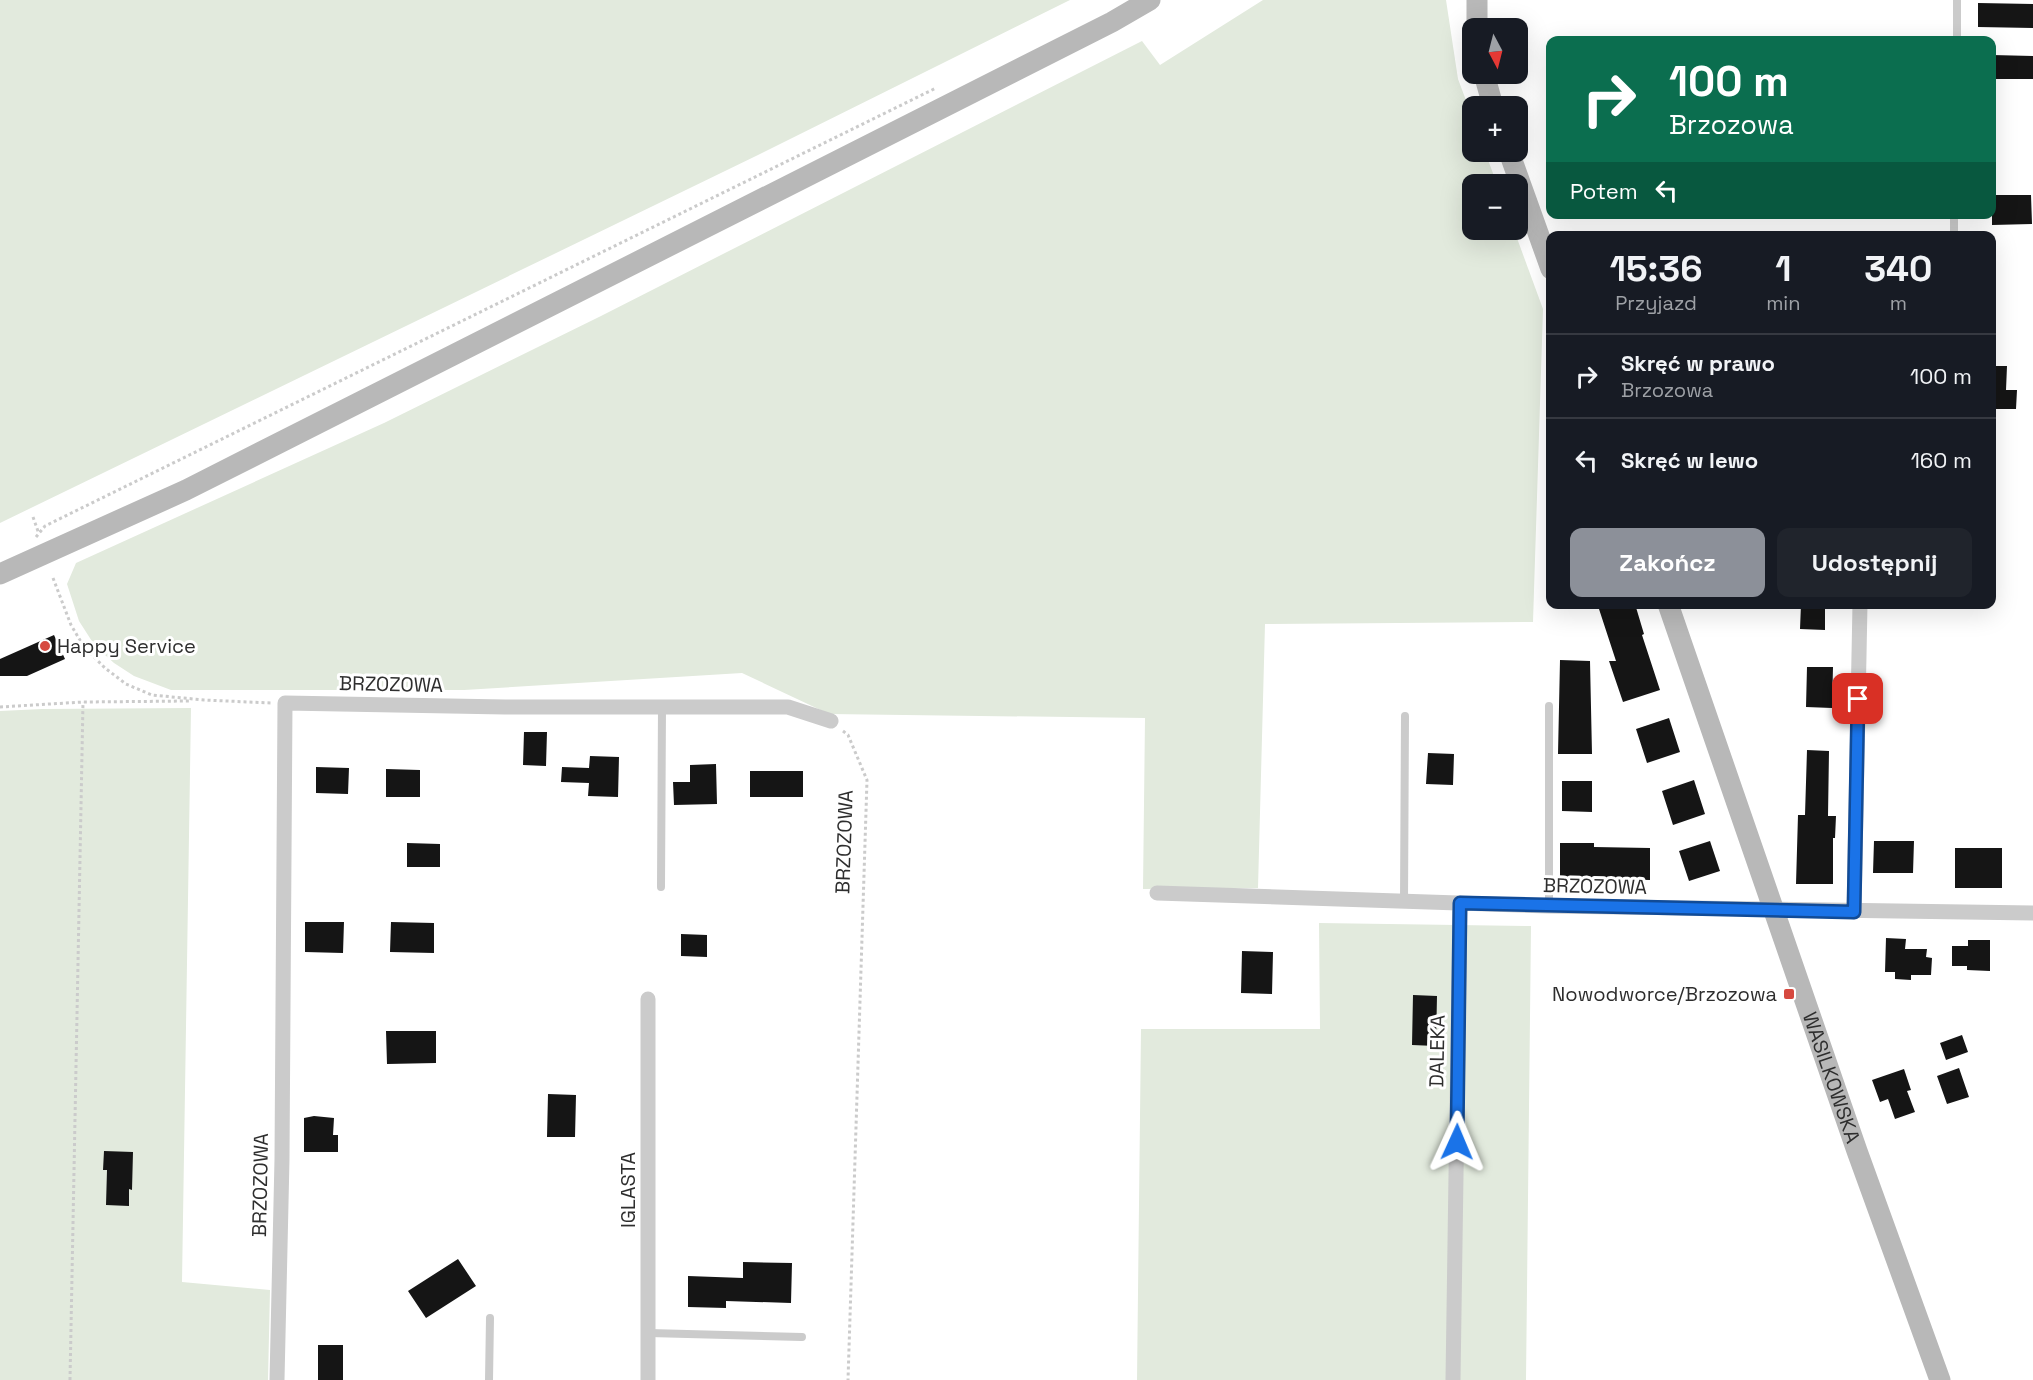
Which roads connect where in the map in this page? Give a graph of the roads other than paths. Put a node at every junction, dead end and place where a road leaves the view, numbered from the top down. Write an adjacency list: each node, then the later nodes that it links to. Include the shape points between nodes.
1 (1150, 0): 8 (main road, via 197,485)
2 (1477, 0): 4 (main road)
3 (1957, 0): 5 (lane)
4 (1478, 18)
5 (1957, 36)
6 (1513, 162): 7 (main road)
7 (1546, 255)
8 (0, 574)
9 (1670, 609): 20 (main road, WASILKOWSKA)
10 (1860, 609): 21 (street)
11 (1549, 706): 19 (lane)
12 (662, 707): 14 (street, BRZOZOWA, via 788,707); 15 (lane); 27 (street, BRZOZOWA, via 285,703)
13 (1405, 716): 17 (lane)
14 (831, 721)
15 (662, 887)
16 (1156, 893): 17 (street, BRZOZOWA)
17 (1404, 901): 18 (street, BRZOZOWA)
18 (1460, 903): 19 (street, BRZOZOWA); 30 (street, DALEKA)
19 (1549, 906): 20 (street, BRZOZOWA)
20 (1775, 910): 21 (street, BRZOZOWA); 31 (main road, WASILKOWSKA)
21 (1854, 912): 22 (street, BRZOZOWA)
22 (2033, 913)
23 (648, 999): 25 (street, IGLASTA)
24 (490, 1318): 28 (lane)
25 (649, 1333): 26 (lane); 29 (street, IGLASTA)
26 (802, 1337)
27 (278, 1380)
28 (489, 1380)
29 (648, 1380)
30 (1453, 1380)
31 (1940, 1380)

